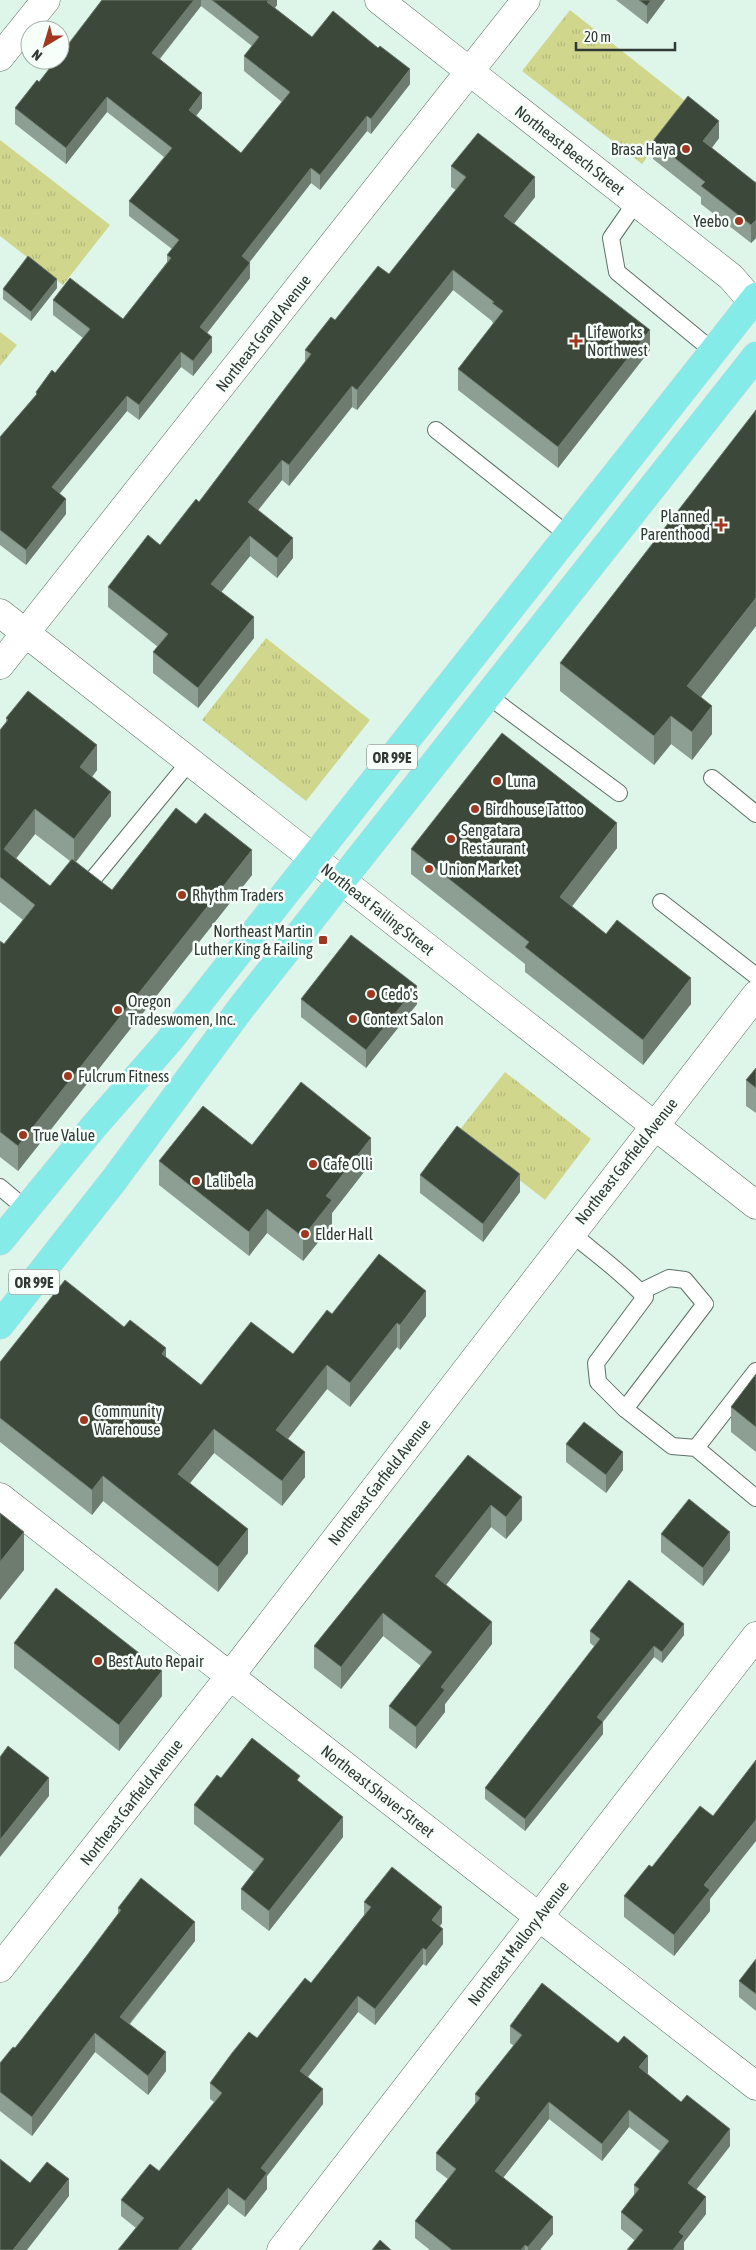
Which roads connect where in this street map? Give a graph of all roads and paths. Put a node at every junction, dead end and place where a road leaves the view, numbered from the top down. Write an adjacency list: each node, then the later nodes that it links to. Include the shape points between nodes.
1 (46, 0): 4 (street)
2 (379, 0): 5 (street, Northeast Beech Street)
3 (526, 0): 5 (street, Northeast Grand Avenue)
4 (0, 57)
5 (470, 71): 6 (street, Northeast Beech Street); 13 (street, Northeast Grand Avenue)
6 (636, 202): 7 (street, Northeast Beech Street, via 731,277); 8 (lane, via 611,238 617,272)
7 (755, 302): 8 (main road, OR 99E)
8 (713, 351): 11 (main road, OR 99E)
9 (756, 356): 15 (main road, OR 99E)
10 (436, 430): 11 (lane)
11 (568, 535): 20 (main road, OR 99E)
12 (0, 613): 13 (street, Northeast Failing Street)
13 (25, 633): 14 (street, Northeast Grand Avenue); 16 (street, Northeast Failing Street)
14 (0, 665)
15 (487, 696): 18 (lane); 21 (main road, OR 99E)
16 (190, 761): 20 (street, Northeast Failing Street); 22 (lane)
17 (712, 778): 19 (lane)
18 (619, 793)
19 (756, 814)
20 (312, 858): 21 (street, Northeast Failing Street); 29 (main road, OR 99E, via 168,1042)
21 (341, 880): 26 (street, Northeast Failing Street); 33 (main road, OR 99E)
22 (88, 885)
23 (661, 902): 24 (lane)
24 (756, 976)
25 (756, 995): 26 (street, Northeast Garfield Avenue)
26 (654, 1125): 28 (street, Northeast Failing Street); 30 (street, Northeast Garfield Avenue)
27 (0, 1187): 29 (lane)
28 (756, 1205)
29 (26, 1209): 31 (main road, OR 99E)
30 (571, 1233): 32 (lane); 40 (street, Northeast Garfield Avenue)
31 (0, 1241)
32 (640, 1292): 35 (lane, via 645,1297 596,1363 598,1382); 35 (lane, via 669,1278 686,1280 706,1304)
33 (0, 1325)
34 (756, 1371): 36 (lane)
35 (625, 1409): 36 (lane, via 672,1446)
36 (696, 1448): 38 (lane)
37 (0, 1497): 40 (street, Northeast Shaver Street)
38 (756, 1498)
39 (756, 1636): 41 (street, Northeast Mallory Avenue)
40 (230, 1676): 41 (street, Northeast Shaver Street); 42 (street, Northeast Garfield Avenue)
41 (538, 1916): 43 (street, Northeast Shaver Street); 44 (street, Northeast Mallory Avenue)
42 (0, 1968)
43 (756, 2086)
44 (281, 2250)

